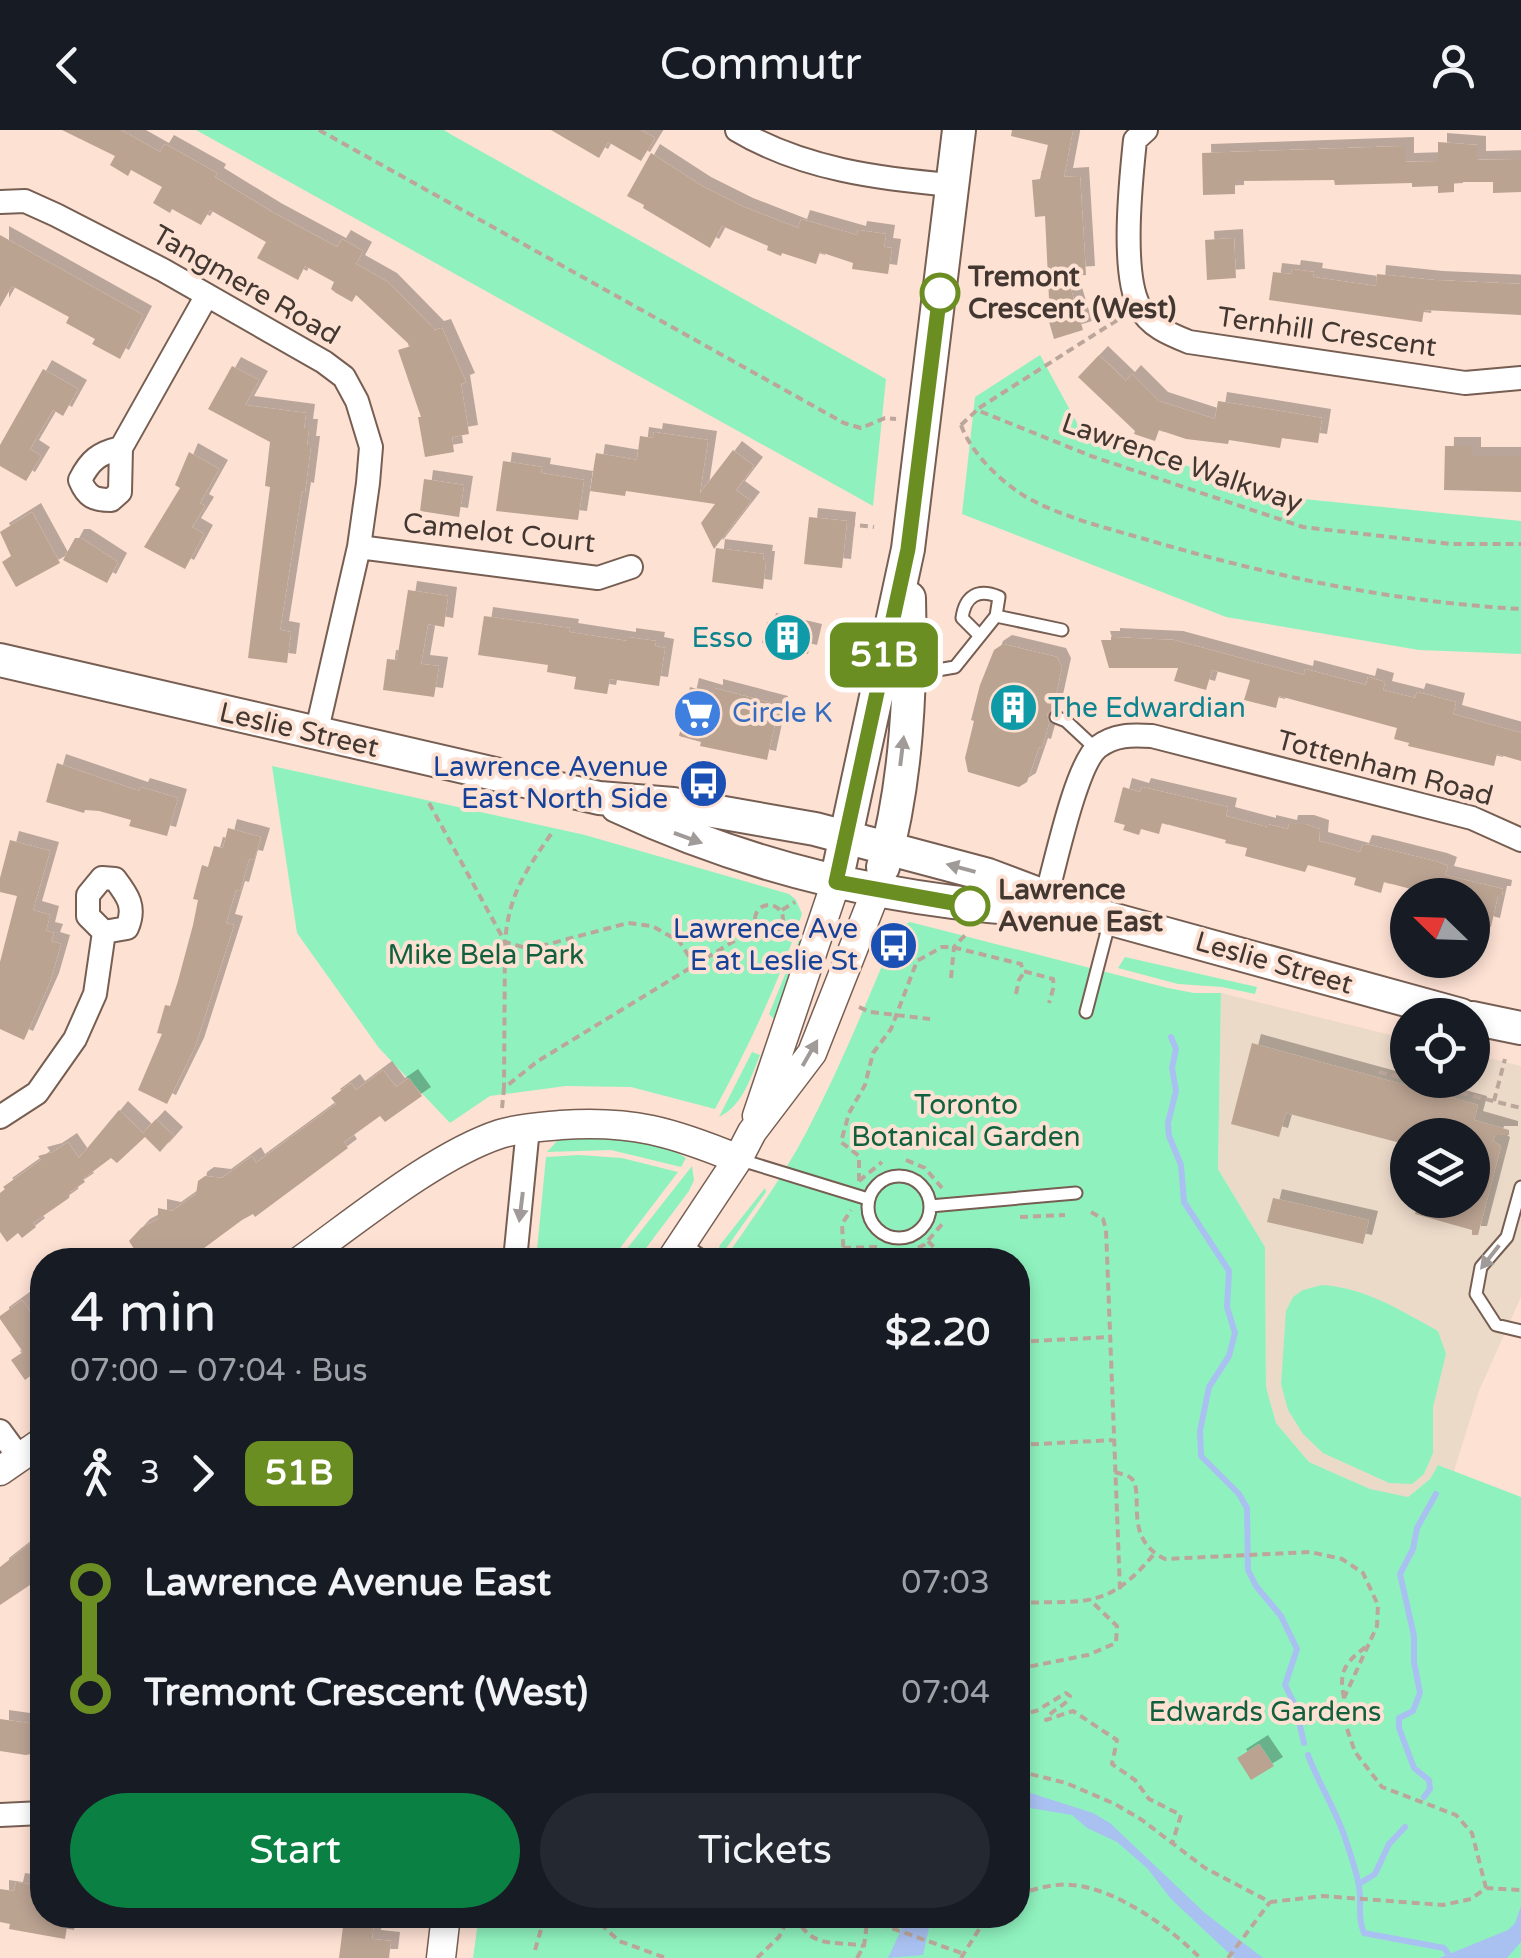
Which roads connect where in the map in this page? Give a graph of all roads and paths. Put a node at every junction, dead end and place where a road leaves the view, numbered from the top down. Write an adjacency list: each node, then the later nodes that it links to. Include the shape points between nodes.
1 (319, 130): 11 (path, via 855,427)
2 (737, 130): 5 (street, via 820,165)
3 (959, 130): 5 (main road)
4 (1146, 130): 8 (street, via 1135,140 1128,206)
5 (953, 185): 19 (main road)
6 (0, 202): 7 (street, Tangmere Road, via 25,201)
7 (207, 295): 14 (street); 18 (street, Tangmere Road, via 324,362 358,400 370,447)
8 (1139, 306): 9 (street, Ternhill Crescent, via 1159,330 1189,342 1465,382); 10 (path)
9 (1521, 378)
10 (977, 410): 13 (path); 17 (path, Lawrence Walkway, via 1090,456 1302,526 1451,544)
11 (898, 419)
12 (948, 424): 13 (path)
13 (960, 425): 21 (path, via 1010,485 1070,516 1325,585)
14 (120, 448)
15 (847, 524): 16 (path)
16 (874, 527)
17 (1521, 544)
18 (360, 548): 20 (street, Camelot Court, via 598,578); 28 (street, Tangmere Road)
19 (908, 549): 26 (main road); 33 (main road)
20 (632, 567)
21 (1521, 609)
22 (996, 616): 23 (lane); 24 (lane); 24 (lane, via 999,597 988,592 964,603 962,618)
23 (1062, 630)
24 (980, 636): 26 (lane, via 955,668)
25 (0, 660): 28 (main road, Leslie Street)
26 (911, 674): 35 (main road, one-way to 26)
27 (1056, 717): 29 (lane)
28 (316, 734): 30 (main road, Leslie Street)
29 (1096, 748): 34 (street, Tottenham Road, via 1125,734 1152,736 1472,818); 38 (street, via 1082,770)
30 (599, 798): 33 (main road, Leslie Street, via 672,804); 36 (main road, Leslie Street, one-way to 36, via 685,838)
31 (429, 803): 45 (path)
32 (551, 834): 45 (path, via 508,908)
33 (848, 837): 35 (main road, Leslie Street); 36 (main road)
34 (1521, 840)
35 (888, 848): 37 (main road); 38 (main road, Leslie Street, one-way to 35)
36 (836, 882): 37 (main road, Leslie Street); 69 (street)
37 (876, 891): 41 (main road, Leslie Street); 69 (street, one-way to 37, via 812,1053)
38 (1046, 897): 41 (main road, Leslie Street)
39 (795, 902): 40 (path)
40 (780, 912): 42 (path, via 774,932); 42 (path, via 760,908)
41 (1098, 915): 51 (main road, Leslie Street); 55 (lane)
42 (757, 928): 47 (path)
43 (104, 932): 67 (street, via 95,994 76,1039 37,1092)
44 (967, 933): 46 (path)
45 (504, 942): 47 (path, via 530,949 628,923 652,926 679,941); 62 (path)
46 (954, 947): 48 (path, via 1021,964); 49 (path); 54 (path, via 917,961)
47 (696, 966): 62 (path)
48 (1025, 972): 50 (path); 52 (path, via 1053,978)
49 (951, 978)
50 (1016, 994)
51 (1399, 998)
52 (1049, 1003)
53 (859, 1007): 54 (path)
54 (896, 1012): 56 (path); 72 (path, via 873,1053 841,1142 859,1156 859,1181)
55 (1086, 1012)
56 (930, 1019)
57 (1490, 1022): 58 (main road)
58 (1521, 1028)
59 (1505, 1060): 64 (path)
60 (1379, 1072): 61 (path)
61 (1390, 1075)
62 (504, 1088): 66 (path)
63 (1482, 1098): 64 (path)
64 (1494, 1101): 65 (path)
65 (1521, 1108)
66 (502, 1116)
67 (0, 1117)
68 (528, 1128): 70 (street, via 644,1126); 85 (street, via 454,1155); 86 (street, one-way to 86)
69 (752, 1132): 70 (street)
70 (738, 1160): 76 (lane); 87 (street)
71 (906, 1160): 73 (path, via 925,1168)
72 (882, 1162)
73 (942, 1188)
74 (1521, 1188): 91 (lane, one-way to 91, via 1507,1236 1480,1267 1476,1294 1496,1324)
75 (1076, 1193): 77 (lane)
76 (868, 1199): 77 (lane, via 886,1178 906,1176 923,1187); 77 (lane, via 872,1222 890,1237 918,1231)
77 (930, 1206)
78 (851, 1210): 88 (path, via 842,1224)
79 (1091, 1212): 92 (path, via 1106,1229)
80 (1065, 1215): 81 (path)
81 (1020, 1217)
82 (946, 1220): 83 (path)
83 (928, 1241): 89 (path); 90 (path)
84 (877, 1246): 88 (path)
85 (318, 1248)
86 (516, 1248)
87 (681, 1248)
88 (843, 1248)
89 (915, 1248)
90 (935, 1248)
91 (1521, 1331)
92 (1108, 1337): 93 (path); 95 (path)
93 (1030, 1341)
94 (0, 1431): 97 (street)
95 (1113, 1440): 96 (path); 98 (path)
96 (1030, 1445)
97 (20, 1456)
98 (1115, 1472): 99 (path, via 1135,1485 1138,1527); 100 (path)
99 (1154, 1554): 100 (path); 103 (path, via 1185,1560 1310,1552 1342,1558 1373,1588 1378,1626)
100 (1120, 1590): 101 (path)
101 (1090, 1600): 102 (path); 104 (path, via 1117,1626 1116,1642)
102 (1030, 1602)
103 (1368, 1645): 105 (path); 105 (path, via 1343,1666)
104 (1030, 1666)
105 (1344, 1698): 111 (path, via 1355,1752 1371,1776 1382,1787 1456,1815 1472,1833)
106 (1030, 1712): 110 (path, via 1070,1696 1046,1720 1074,1711 1117,1740 1112,1764 1149,1799 1181,1815)
107 (1030, 1774): 110 (path, via 1115,1804)
108 (30, 1814): 109 (street)
109 (0, 1815)
110 (1172, 1844): 114 (path)
111 (1486, 1888): 112 (path); 114 (path, via 1456,1904 1344,1897)
112 (1521, 1890)
113 (1030, 1892): 130 (path, via 1069,1884 1096,1890 1162,1926)
114 (1270, 1902): 131 (path)
115 (444, 1928): 126 (street)
116 (541, 1928): 124 (path)
117 (604, 1928): 127 (path, via 619,1942)
118 (784, 1928): 128 (path)
119 (802, 1928): 123 (path, via 815,1940)
120 (866, 1928): 123 (path)
121 (891, 1928): 125 (path)
122 (980, 1928): 125 (path)
123 (864, 1946): 129 (path)
124 (535, 1950)
125 (962, 1956)
126 (441, 1958)
127 (666, 1958)
128 (757, 1958)
129 (857, 1958)
130 (1200, 1958)
131 (1228, 1958)

